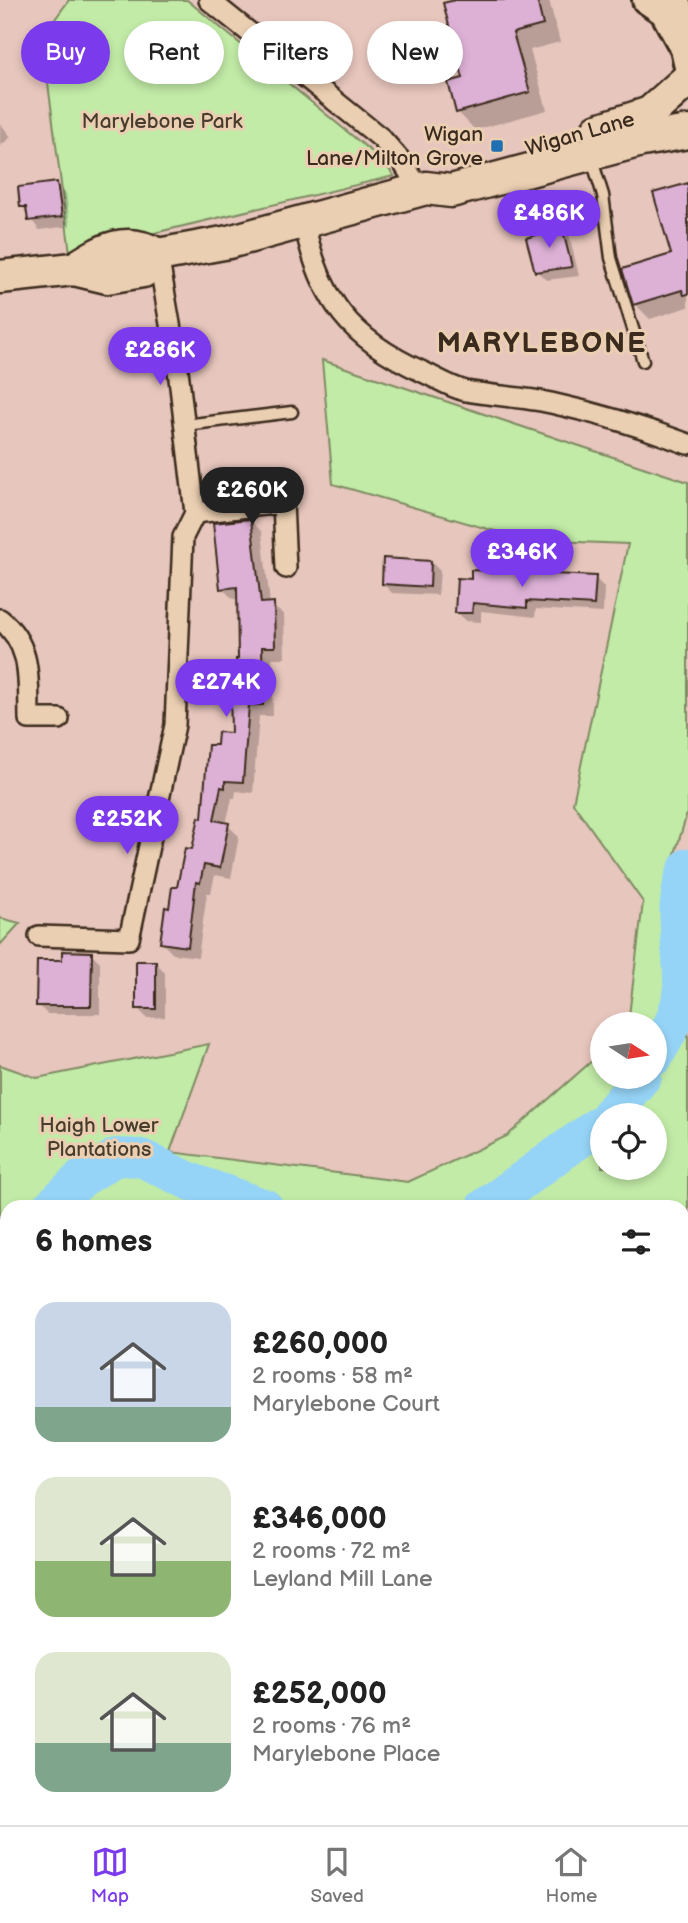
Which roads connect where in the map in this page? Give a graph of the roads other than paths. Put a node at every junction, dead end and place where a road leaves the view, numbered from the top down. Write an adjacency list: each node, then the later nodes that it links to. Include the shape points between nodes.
1 (209, 0): 7 (street, via 381,138)
2 (673, 13): 3 (main road)
3 (688, 67)
4 (688, 79): 7 (highway, Wigan Lane, via 660,107 640,118 446,170)
5 (688, 132): 6 (highway, Wigan Lane)
6 (590, 153): 7 (highway, Wigan Lane, via 451,191); 11 (lane, via 603,195 611,258)
7 (423, 189): 8 (highway, Wigan Lane)
8 (304, 222): 9 (highway, Wigan Lane); 14 (street, via 317,273 337,310 373,346 395,359 463,390 550,403)
9 (158, 256): 10 (highway, via 140,244 104,250 74,269); 13 (street)
10 (0, 277)
11 (643, 360)
12 (292, 412): 13 (lane)
13 (185, 425): 15 (street)
14 (688, 444)
15 (195, 513): 16 (street, via 284,503); 19 (street, via 183,537 175,725 130,939)
16 (286, 568)
17 (0, 619): 18 (street, via 26,653 29,719)
18 (58, 719)
19 (39, 936)

